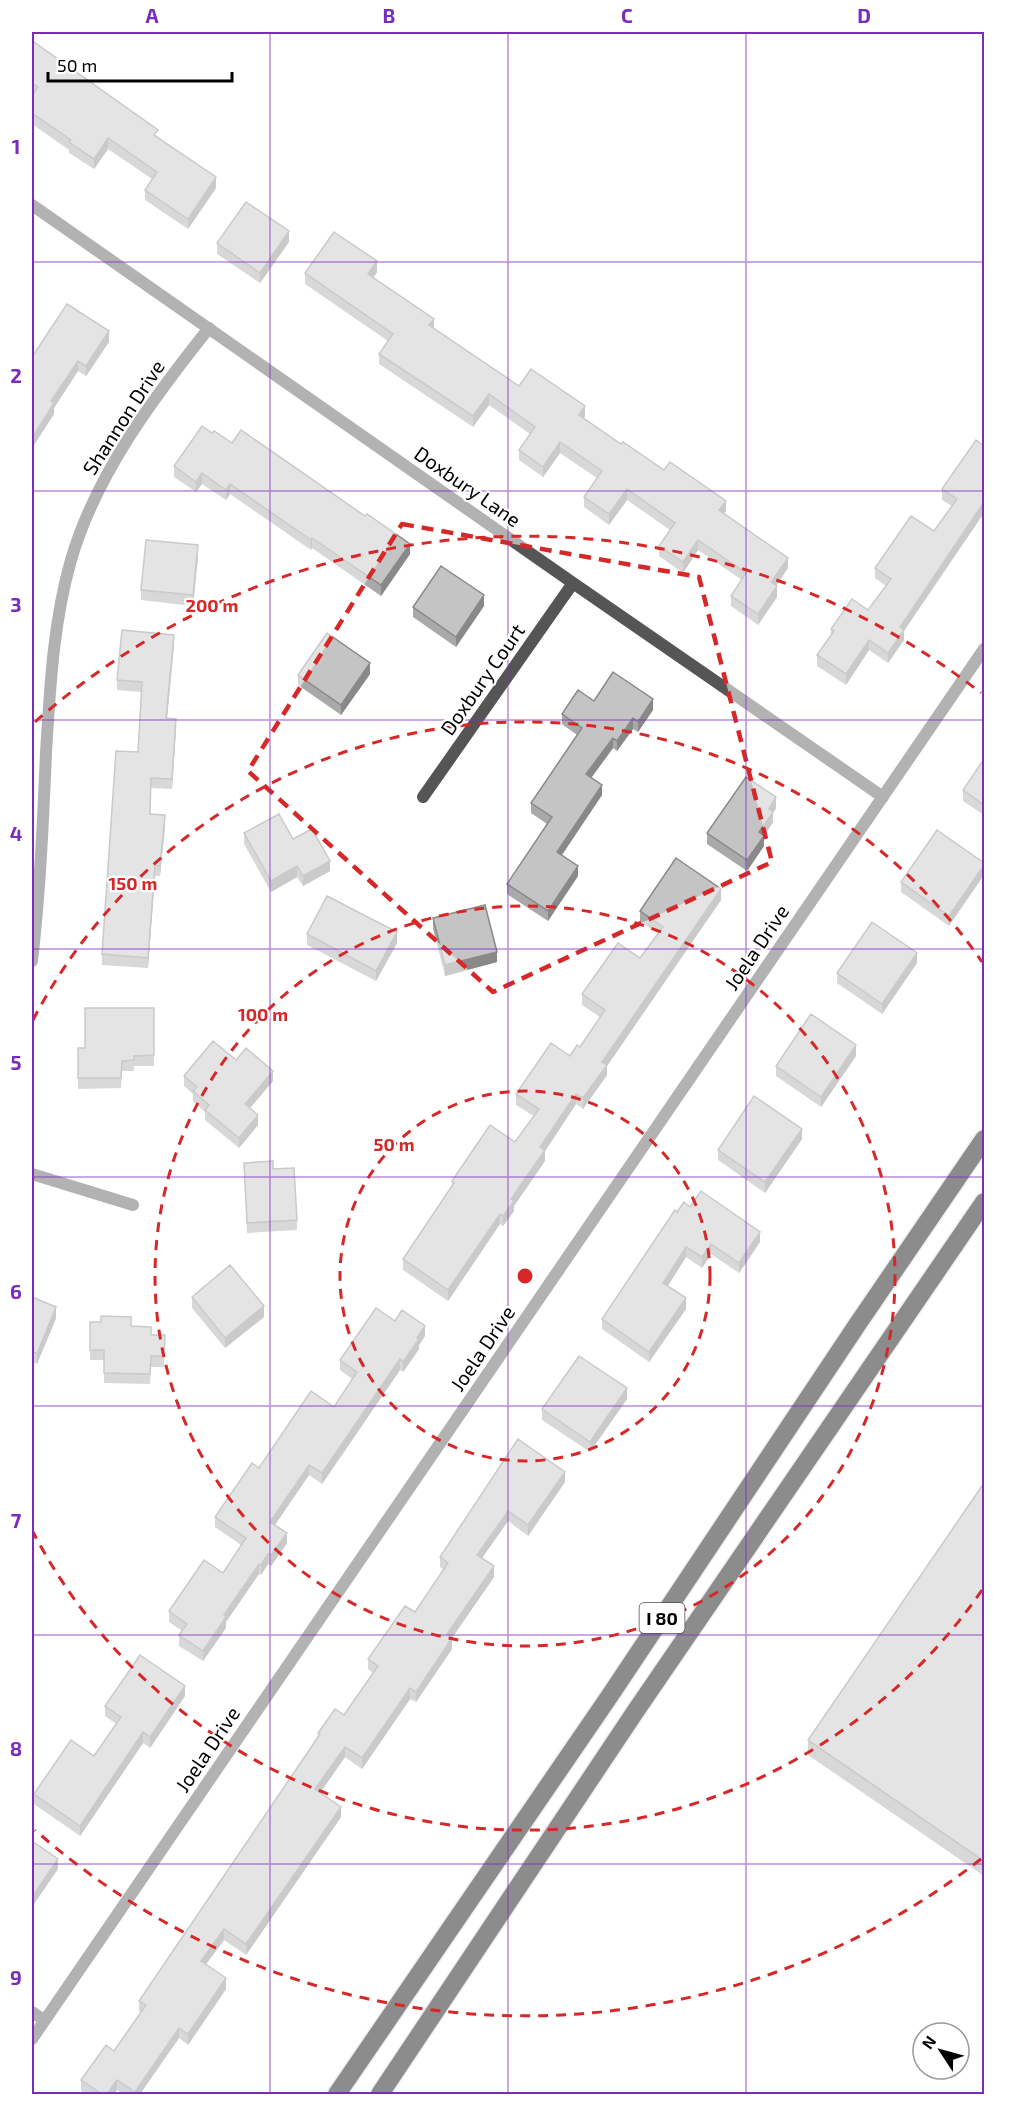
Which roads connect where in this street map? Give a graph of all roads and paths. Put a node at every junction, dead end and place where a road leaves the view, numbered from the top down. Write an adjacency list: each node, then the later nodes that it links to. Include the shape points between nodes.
1 (32, 205): 2 (street, Doxbury Lane)
2 (209, 328): 3 (street, Doxbury Lane); 7 (street, Shannon Drive, via 120,451 71,559 59,609 50,680 39,902)
3 (573, 583): 5 (street, Doxbury Court); 6 (street, Doxbury Lane)
4 (984, 649): 6 (street, Joela Drive)
5 (423, 797)
6 (883, 797): 13 (street, Joela Drive)
7 (32, 961)
8 (984, 1139): 15 (highway, I 80)
9 (32, 1174): 11 (street)
10 (984, 1202): 16 (highway, I 80)
11 (133, 1205)
12 (32, 2012): 13 (street)
13 (44, 2020): 14 (street, Joela Drive)
14 (32, 2039)
15 (337, 2094)
16 (380, 2094)

